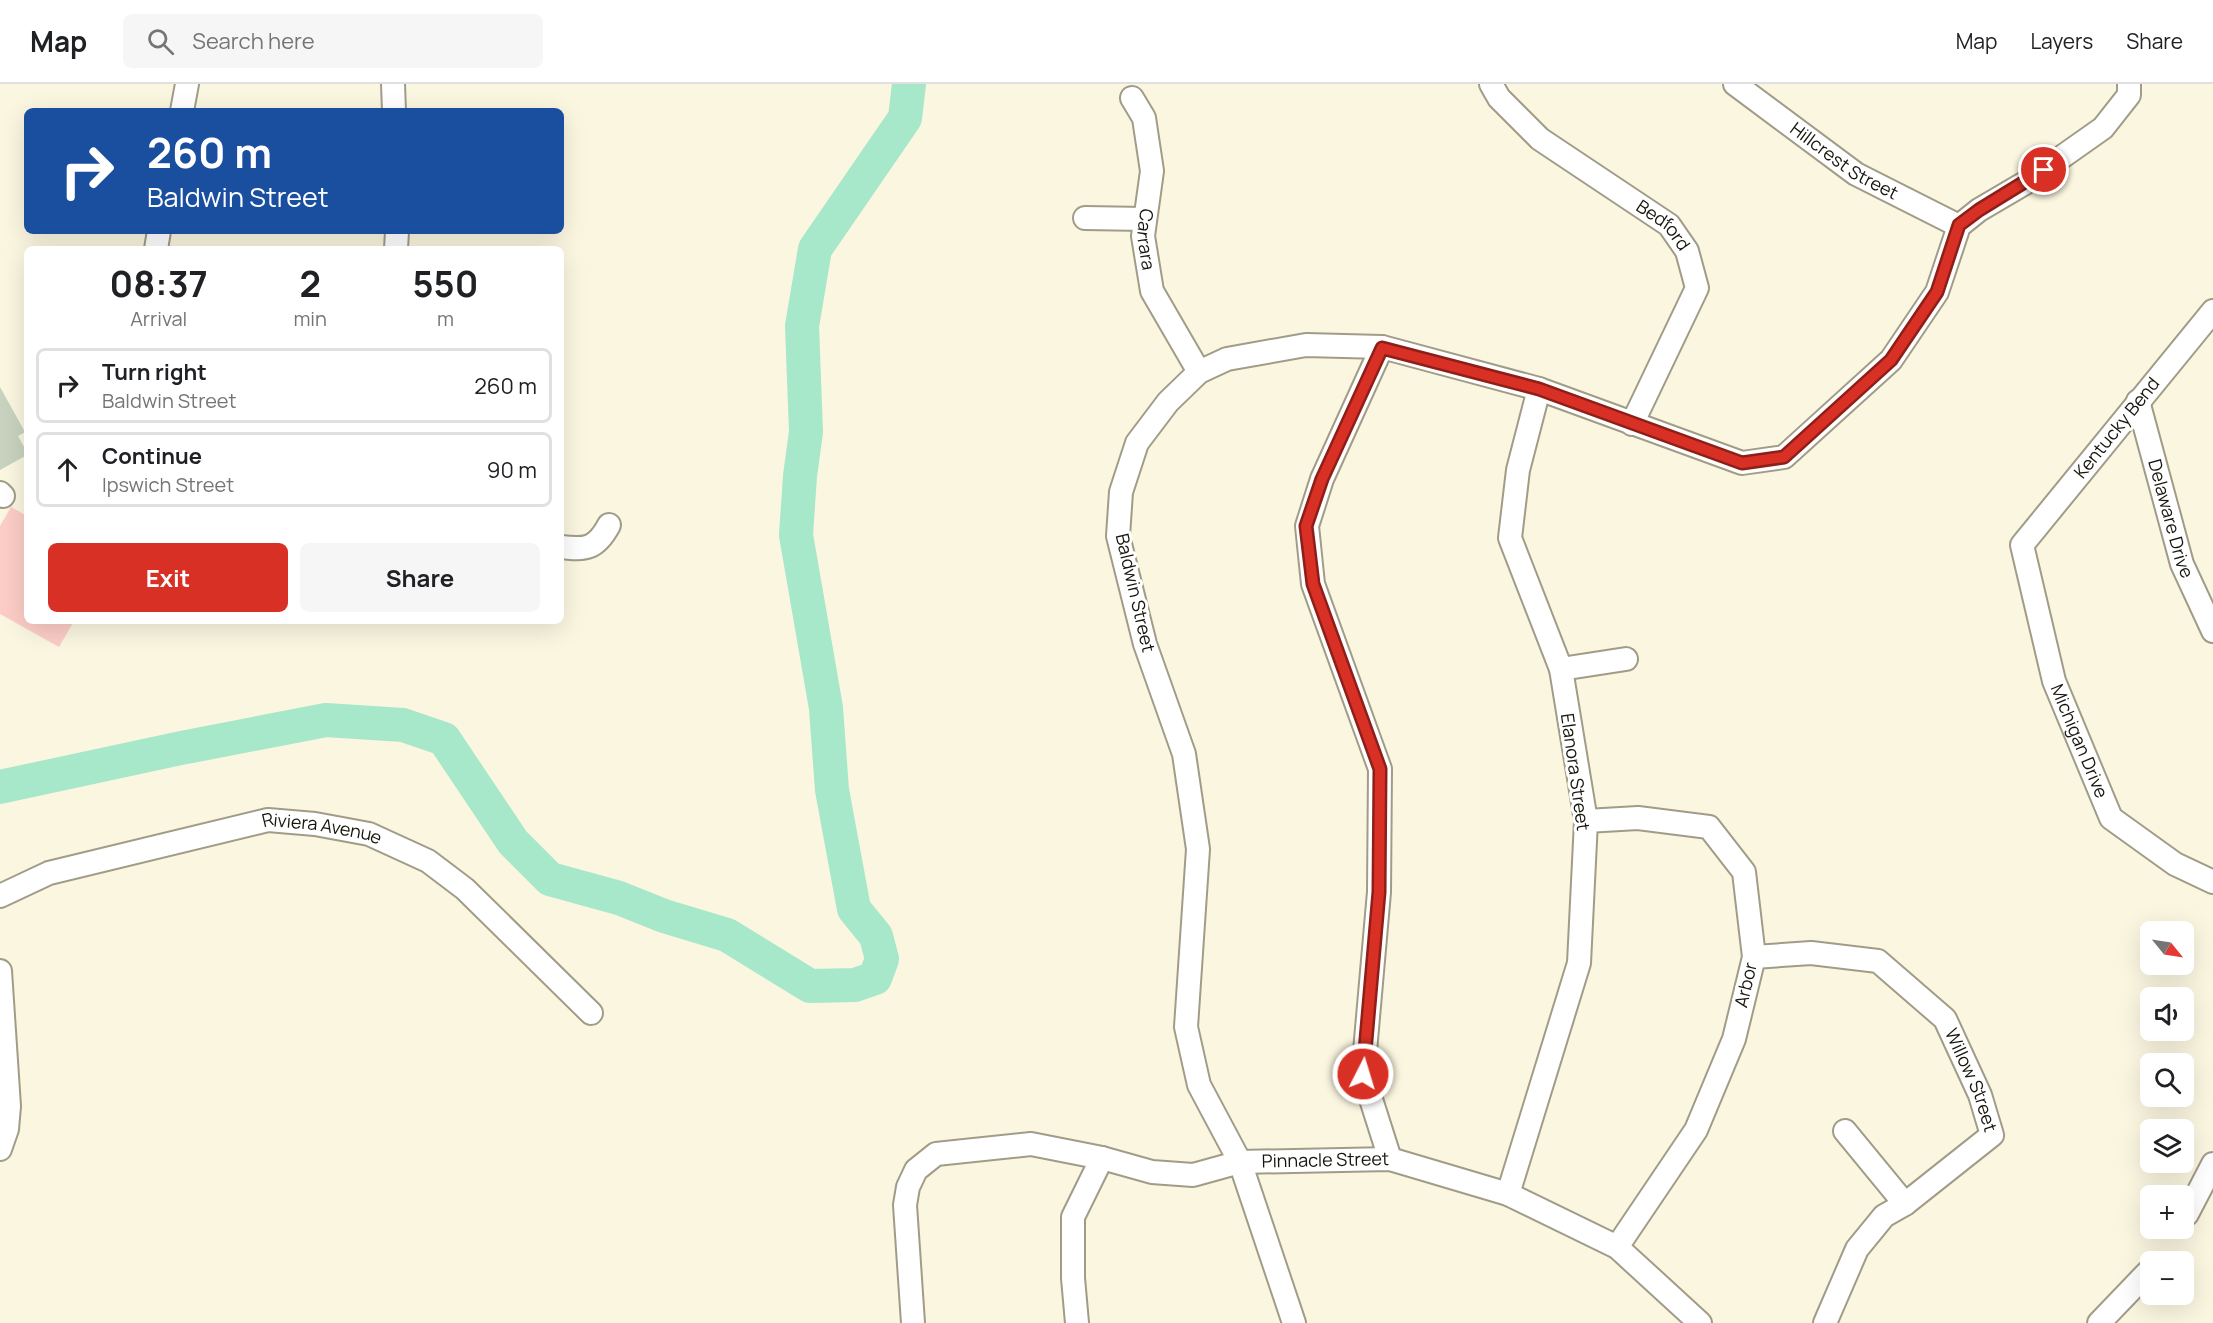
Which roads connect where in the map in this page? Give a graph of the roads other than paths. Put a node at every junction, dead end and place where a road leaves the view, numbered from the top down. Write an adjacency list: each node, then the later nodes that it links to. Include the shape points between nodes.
1 (188, 84): 7 (street)
2 (393, 84): 8 (street)
3 (1491, 84): 17 (street, Bedford, via 1499,98 1540,139 1669,225 1687,251 1697,288)
4 (1735, 84): 11 (street, Hillcrest Street, via 1856,174)
5 (2129, 84): 11 (street, via 2129,95 2103,128)
6 (1132, 98): 10 (street, Carrara, via 1144,117 1152,171)
7 (183, 108)
8 (394, 108)
9 (1085, 218): 10 (street)
10 (1145, 219): 14 (street, Carrara, via 1143,236 1152,291)
11 (1959, 225): 17 (street, Baldwin Street, via 1937,292 1891,360 1784,457 1742,463)
12 (2213, 311): 16 (street, Kentucky Bend)
13 (1382, 348): 14 (street, Baldwin Street, via 1306,345 1227,359); 15 (street, Baldwin Street); 33 (street, via 1322,479 1306,526 1313,584 1380,769 1379,892 1363,1074)
14 (1199, 372): 34 (street, Baldwin Street, via 1168,402 1137,443 1121,492 1118,536 1145,644 1184,753 1198,849 1186,1027 1199,1085)
15 (1539, 389): 17 (street, Baldwin Street); 23 (street, Elanora Street, via 1518,470 1510,538)
16 (2138, 401): 19 (street, Kentucky Bend); 21 (street, Delaware Drive, via 2182,564)
17 (1632, 424)
18 (609, 525): 20 (street, via 597,543 587,548)
19 (2022, 545): 25 (street, Michigan Drive, via 2054,681 2111,818 2175,864)
20 (564, 547)
21 (2213, 632)
22 (1626, 659): 23 (street)
23 (1561, 669): 24 (street, Elanora Street)
24 (1586, 821): 27 (street, Arbor, via 1638,818 1710,827 1744,872); 36 (street, Elanora Street, via 1579,963)
25 (2213, 882)
26 (0, 896): 29 (street, Riviera Avenue, via 49,873 268,820 369,834 428,861 465,889)
27 (1754, 957): 38 (street, Willow Street, via 1811,953 1878,961 1945,1019 1980,1095 1992,1135); 39 (street, Arbor, via 1734,1039 1696,1130)
28 (0, 971): 31 (street, via 9,1106)
29 (591, 1013)
30 (1845, 1131): 38 (street)
31 (0, 1149)
32 (1102, 1158): 34 (street, Pinnacle Street, via 1152,1172 1193,1175); 42 (street, Pinnacle Street, via 1031,1144 936,1154 916,1170 905,1205); 43 (street, via 1073,1218)
33 (1390, 1159): 34 (street, Pinnacle Street); 36 (street, Pinnacle Street)
34 (1240, 1162): 44 (street, Baldwin Street)
35 (2213, 1164): 37 (street)
36 (1508, 1194): 39 (street, Pinnacle Street)
37 (2194, 1200)
38 (1905, 1204): 46 (street, Willow Street, via 1884,1216 1857,1249)
39 (1617, 1247): 45 (street, Pinnacle Street)
40 (2140, 1282): 41 (street)
41 (2111, 1319)
42 (913, 1323)
43 (1077, 1323)
44 (1294, 1323)
45 (1700, 1323)
46 (1825, 1323)

